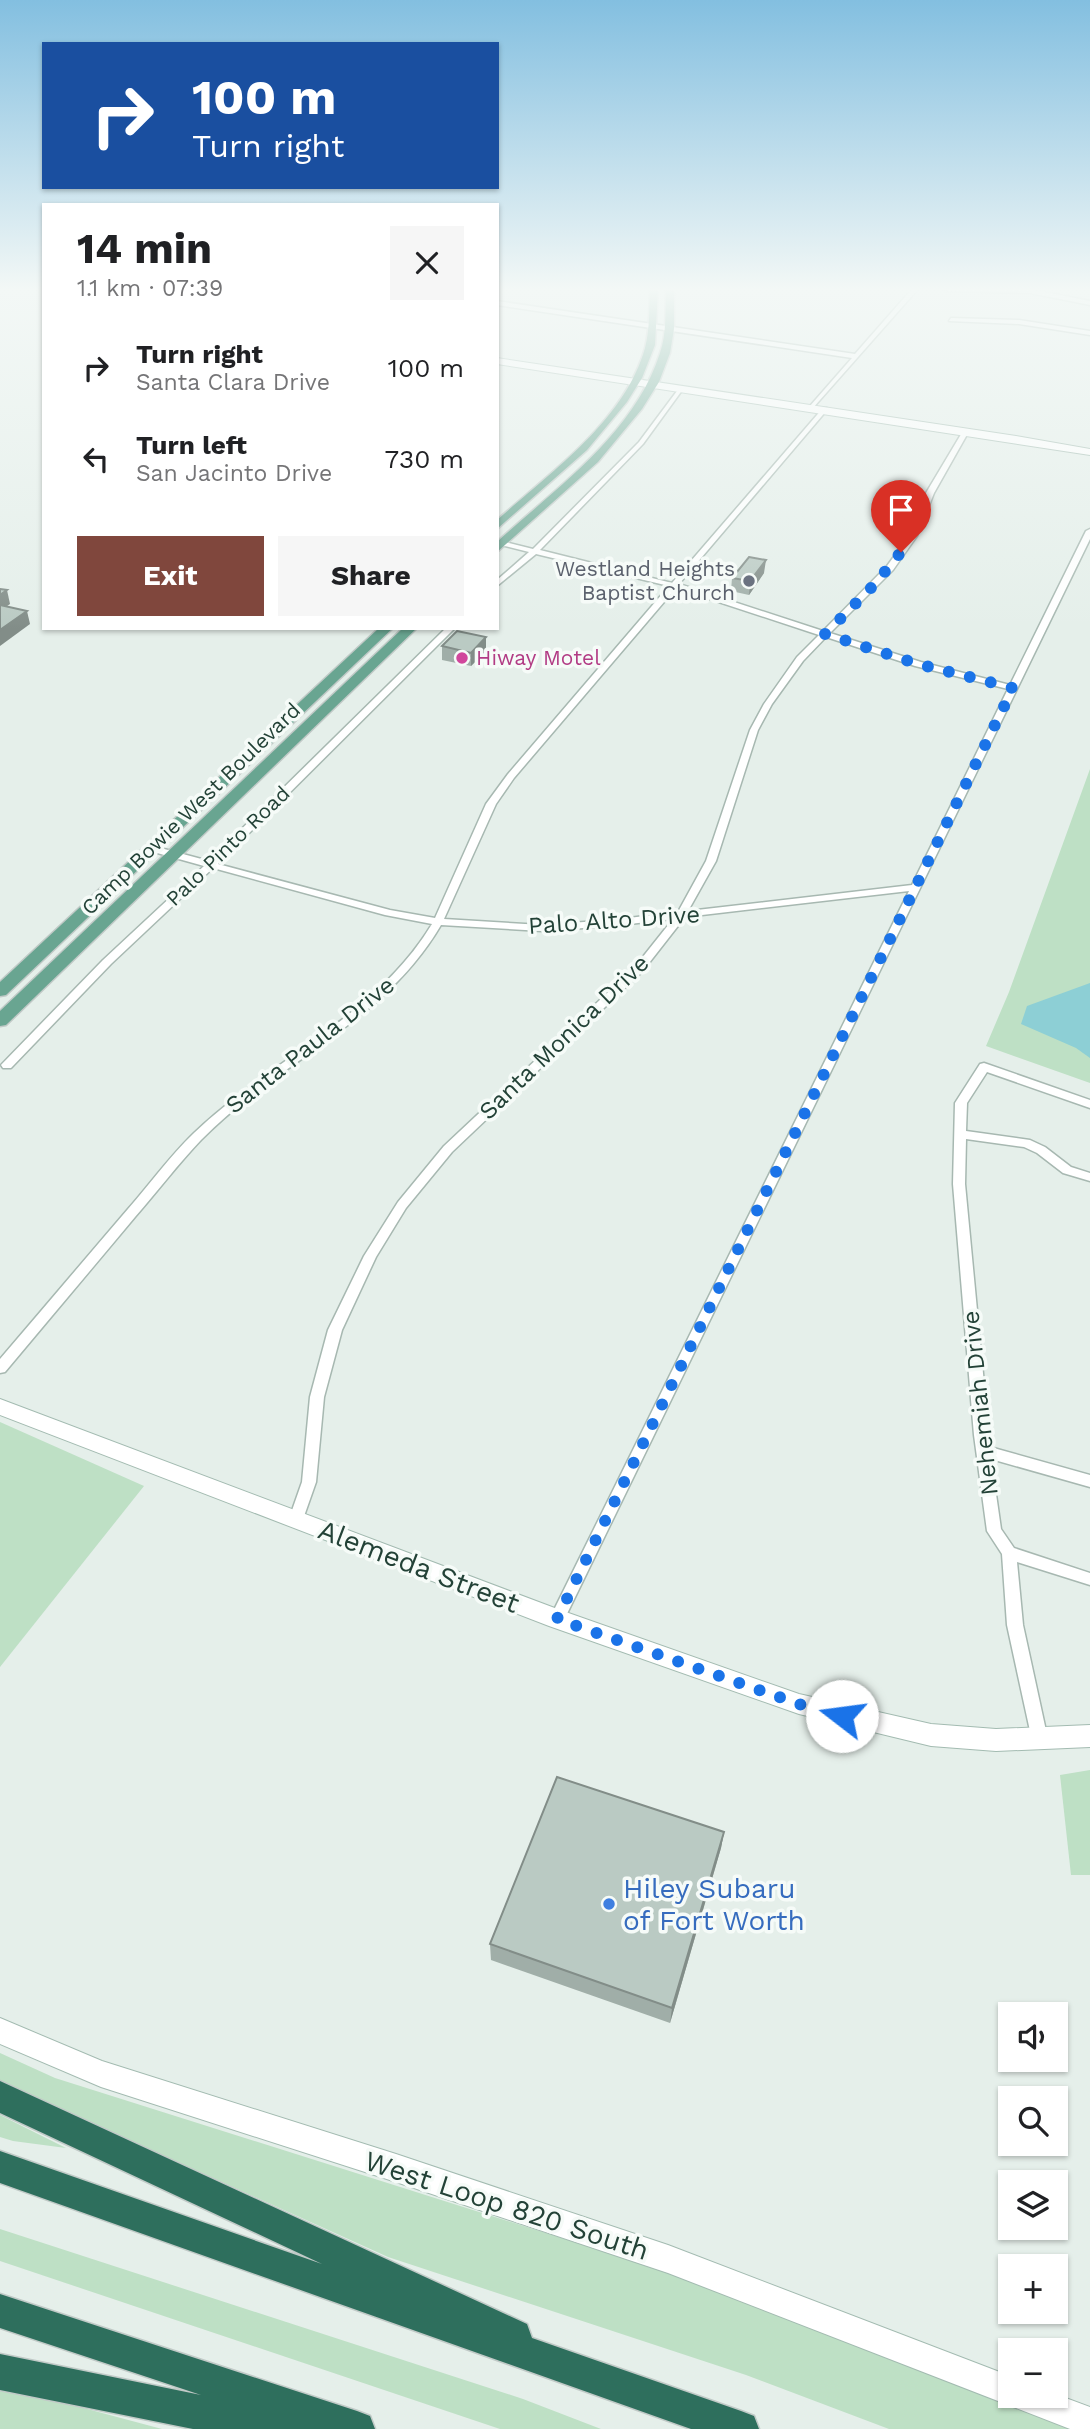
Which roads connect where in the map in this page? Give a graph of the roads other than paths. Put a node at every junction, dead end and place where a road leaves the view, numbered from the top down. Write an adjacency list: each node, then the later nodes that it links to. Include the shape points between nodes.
1 (620, 402): 10 (main road, via 589,441)
2 (641, 402): 12 (main road, via 591,461)
3 (670, 402): 13 (street, via 641,443)
4 (778, 402): 6 (main road)
5 (816, 402): 6 (street)
6 (812, 407): 7 (main road)
7 (825, 409): 8 (main road); 15 (street, Santa Paula Drive)
8 (966, 431): 9 (main road); 19 (street, Santa Monica Drive, via 930,493 913,536 890,568)
9 (1090, 452)
10 (499, 524)
11 (1090, 531): 22 (street)
12 (499, 544): 13 (street)
13 (536, 550): 14 (street); 15 (street)
14 (499, 582)
15 (673, 585): 19 (street); 28 (street, Santa Paula Drive, via 525,757 491,804)
16 (385, 630): 20 (main road, Camp Bowie West Boulevard)
17 (409, 630): 21 (main road, Camp Bowie West Boulevard)
18 (449, 630): 25 (street, Palo Pinto Road)
19 (825, 634): 22 (street); 27 (street, Santa Monica Drive, via 800,659 754,730 711,860)
20 (336, 676): 21 (main road); 23 (main road, Camp Bowie West Boulevard)
21 (356, 681): 24 (main road, Camp Bowie West Boulevard)
22 (1013, 688): 26 (street)
23 (153, 849): 24 (street, Palo Alto Drive); 29 (main road, Camp Bowie West Boulevard)
24 (172, 855): 25 (street, Palo Alto Drive); 30 (main road, Camp Bowie West Boulevard)
25 (212, 864): 28 (street, Palo Alto Drive); 31 (street, Palo Pinto Road, via 107,962)
26 (916, 887): 27 (street, Palo Alto Drive); 42 (street)
27 (680, 917): 28 (street, Palo Alto Drive, via 542,928); 39 (street, Santa Monica Drive, via 638,970 448,1149 402,1205 370,1256 335,1330 317,1398 309,1482)
28 (438, 922): 35 (street, Santa Paula Drive, via 422,949 359,1013 235,1102 196,1138)
29 (0, 991)
30 (0, 1021)
31 (7, 1065)
32 (1090, 1104): 33 (street, Nehemiah Drive, via 984,1067 961,1103)
33 (960, 1134): 34 (street, via 1026,1143 1066,1170); 37 (street, Nehemiah Drive, via 959,1184)
34 (1090, 1177)
35 (0, 1368)
36 (0, 1407): 39 (main road, Alemeda Street)
37 (983, 1451): 38 (street); 40 (street, Nehemiah Drive, via 994,1531)
38 (1090, 1481)
39 (296, 1519): 42 (main road, Alemeda Street)
40 (1009, 1553): 41 (street); 44 (street, Nehemiah Drive, via 1015,1625)
41 (1090, 1580)
42 (557, 1619): 44 (main road, Alemeda Street, via 842,1716 931,1735)
43 (1090, 1736): 44 (main road, Alemeda Street)
44 (1040, 1740)
45 (0, 2031): 50 (main road, West Loop 820 South, via 102,2074 668,2259)
46 (0, 2097): 51 (highway)
47 (0, 2167): 51 (highway)
48 (0, 2311): 55 (highway)
49 (0, 2372): 54 (highway)
50 (998, 2386)
51 (628, 2389): 56 (highway)
52 (1053, 2408): 53 (main road)
53 (1090, 2422)
54 (281, 2429)
55 (357, 2429)
56 (741, 2429)

